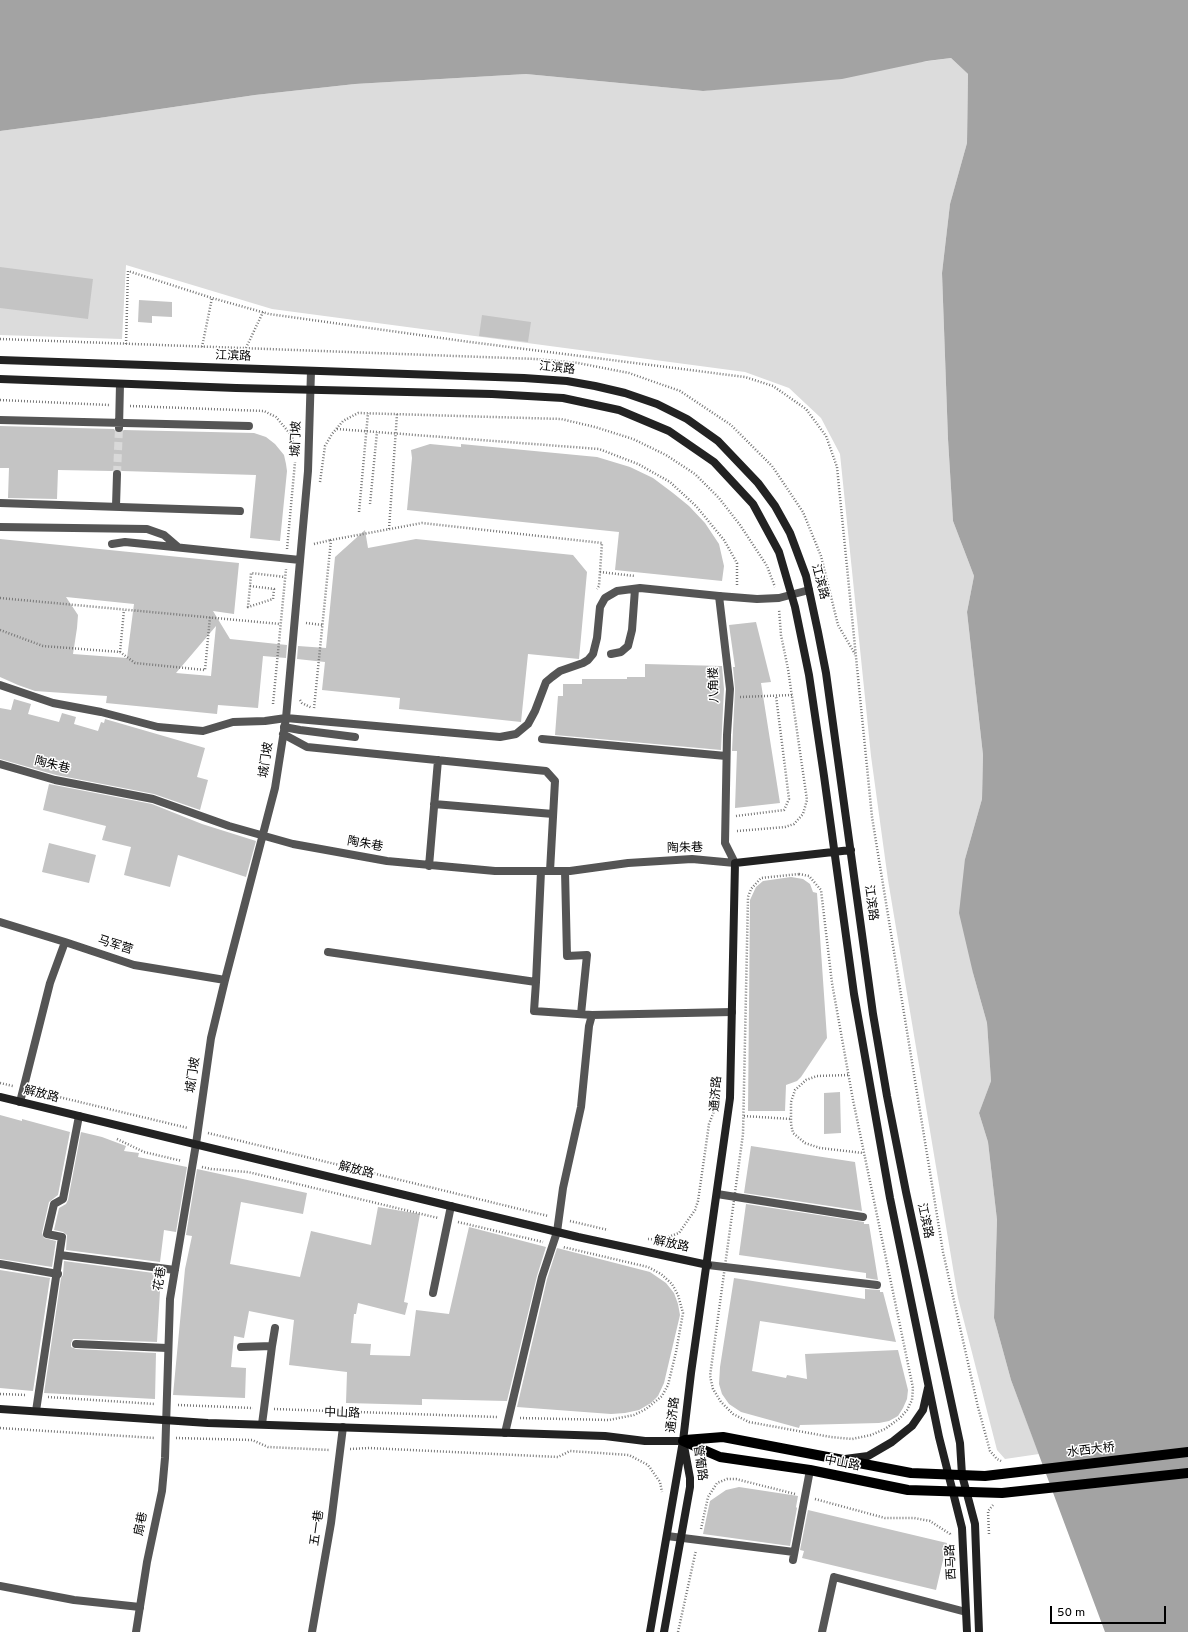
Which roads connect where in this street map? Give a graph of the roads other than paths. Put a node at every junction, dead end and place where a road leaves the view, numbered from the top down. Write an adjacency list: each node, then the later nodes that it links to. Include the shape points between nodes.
1 (0, 360): 2 (main road, 江滨路)
2 (311, 371): 5 (street, 城门坡); 18 (main road, 江滨路, via 567,381 625,393 657,404 687,419 718,440 758,482 790,533)
3 (0, 379): 4 (main road)
4 (120, 384): 5 (main road); 7 (street)
5 (311, 390): 16 (street, 城门坡, via 308,471); 19 (main road, via 563,398 619,410 669,431 714,462 753,504 779,552)
6 (0, 420): 7 (street)
7 (119, 426): 8 (street)
8 (249, 426)
9 (117, 474): 11 (street)
10 (0, 503): 11 (street)
11 (116, 506): 12 (street)
12 (240, 511)
13 (0, 527): 15 (street, via 147,530 164,535)
14 (112, 544): 15 (street, via 125,542)
15 (178, 547): 16 (street)
16 (300, 560): 23 (street, 城门坡)
17 (634, 588): 20 (street); 21 (street, via 632,630 628,646 621,652); 23 (street, via 618,591 605,598 600,606 593,654 588,660 560,671 546,682 533,717 516,734 500,737)
18 (809, 590): 19 (street); 33 (main road, 江滨路, via 826,673)
19 (791, 594): 20 (street, via 779,598 757,599); 34 (main road, via 809,675)
20 (719, 596): 27 (street, 八角楼, via 730,689)
21 (611, 654)
22 (0, 685): 23 (street, via 53,703 158,727 203,731 233,722)
23 (286, 718): 24 (street, 城门坡)
24 (284, 731): 25 (street, via 300,730); 28 (street, via 307,747); 32 (street, 城门坡, via 275,788)
25 (355, 737)
26 (542, 739): 27 (street)
27 (726, 756): 35 (street, 八角楼, via 725,843)
28 (438, 760): 30 (street); 31 (street, via 546,771 555,782)
29 (0, 764): 32 (street, 陶朱巷, via 55,780 153,799 229,826)
30 (434, 804): 31 (street); 36 (street)
31 (553, 814): 37 (street)
32 (263, 835): 36 (street, 陶朱巷, via 387,861); 42 (street, 城门坡)
33 (851, 850): 34 (main road); 80 (main road, 江滨路, via 887,1096 960,1443)
34 (835, 852): 35 (main road); 67 (main road, via 858,1018 890,1198)
35 (735, 863): 38 (street, 陶朱巷, via 692,859 628,863); 44 (main road, 通济路)
36 (429, 866): 37 (street, 陶朱巷, via 494,871)
37 (546, 871): 38 (street, 陶朱巷); 43 (street)
38 (565, 872): 45 (street, via 567,956 587,955)
39 (0, 922): 40 (street, 马军营)
40 (65, 942): 42 (street, 马军营, via 134,965); 48 (street, via 50,983)
41 (328, 952): 43 (street)
42 (225, 980): 50 (street, 城门坡, via 212,1038)
43 (536, 982): 45 (street, via 534,1011)
44 (732, 1012): 46 (street); 51 (main road, 通济路, via 730,1098)
45 (581, 1014): 46 (street)
46 (592, 1014): 54 (street, via 581,1107 563,1188)
47 (0, 1097): 48 (main road, 解放路)
48 (20, 1102): 49 (main road, 解放路)
49 (79, 1116): 50 (main road, 解放路); 55 (street, via 64,1199 54,1204 48,1234 62,1237)
50 (196, 1144): 52 (main road, 解放路); 58 (street, 花巷)
51 (717, 1194): 53 (street); 57 (main road, 通济路)
52 (451, 1206): 54 (main road, 解放路); 61 (street)
53 (863, 1217)
54 (557, 1232): 57 (main road, 解放路); 73 (street, via 542,1277)
55 (60, 1255): 58 (street); 59 (street)
56 (0, 1264): 59 (street)
57 (708, 1265): 60 (street); 74 (main road, 通济路)
58 (174, 1270): 66 (street, 花巷)
59 (58, 1274): 69 (street)
60 (878, 1284)
61 (433, 1293)
62 (275, 1328): 64 (street)
63 (76, 1344): 66 (street)
64 (272, 1346): 65 (street); 71 (street)
65 (241, 1347)
66 (168, 1348): 70 (street, 花巷)
67 (928, 1386): 76 (main road, via 923,1410 912,1426 868,1456); 79 (main road)
68 (0, 1409): 69 (main road, 中山路)
69 (36, 1411): 70 (main road, 中山路)
70 (166, 1420): 71 (main road, 中山路); 87 (street, 扇巷, via 162,1491)
71 (262, 1424): 72 (main road, 中山路)
72 (343, 1427): 73 (main road, 中山路); 90 (street, 五一巷, via 324,1572)
73 (506, 1433): 74 (main road, 中山路)
74 (683, 1441): 76 (main road, 中山路, via 723,1437); 77 (main road, 中山路, via 720,1456); 84 (main road, 管葡路); 85 (main road, 管葡路, via 690,1488)
75 (1188, 1452): 81 (main road, 水西大桥)
76 (839, 1460): 79 (main road, 中山路, via 911,1473)
77 (810, 1470): 82 (main road, 中山路, via 908,1490); 85 (street, via 794,1556)
78 (1188, 1473): 83 (main road, 中山路, via 998,1498)
79 (948, 1474): 80 (main road, 中山路); 82 (main road)
80 (962, 1475): 81 (main road, 中山路); 83 (main road, 江滨路)
81 (998, 1475)
82 (953, 1492): 83 (main road, 中山路); 88 (main road, 西马路, via 962,1528)
83 (966, 1492): 95 (main road, 西马路, via 976,1524)
84 (667, 1536): 85 (street); 91 (main road, 管葡路)
85 (681, 1537): 92 (main road, 管葡路)
86 (0, 1586): 87 (street, via 74,1600)
87 (140, 1607): 89 (street, 扇巷)
88 (966, 1612): 93 (street, via 834,1577); 94 (main road, 西马路)
89 (136, 1632)
90 (312, 1632)
91 (650, 1632)
92 (664, 1632)
93 (822, 1632)
94 (967, 1632)
95 (979, 1632)

